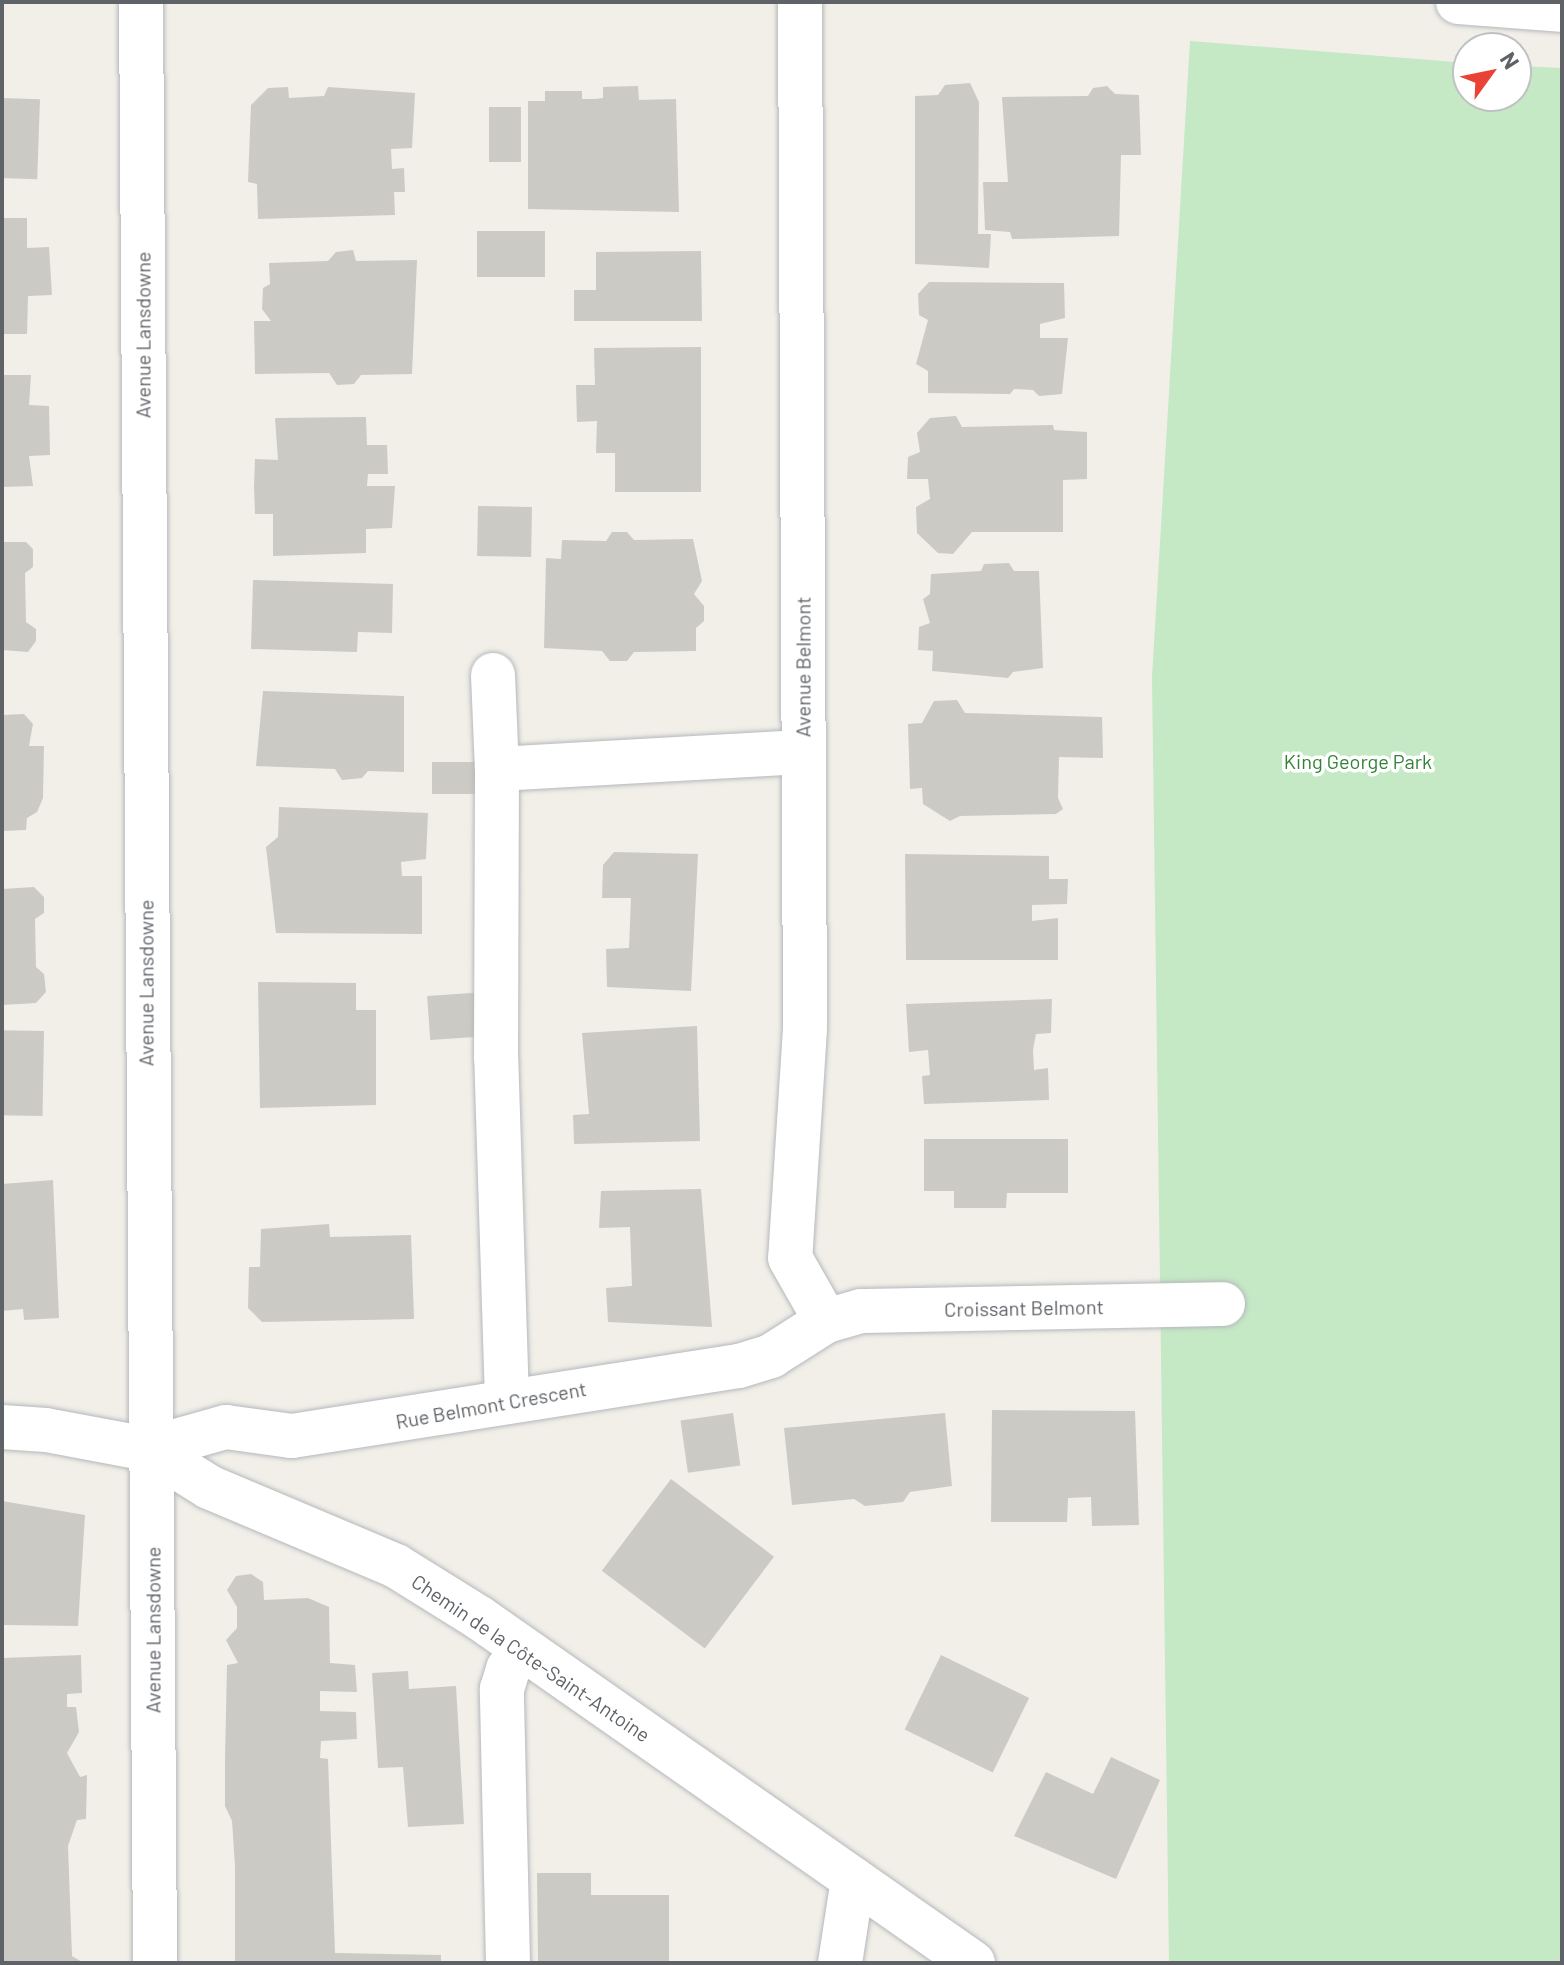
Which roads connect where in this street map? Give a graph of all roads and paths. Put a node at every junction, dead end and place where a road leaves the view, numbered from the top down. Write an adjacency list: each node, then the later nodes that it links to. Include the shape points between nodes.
1 (141, 2): 12 (street, Avenue Lansdowne)
2 (800, 2): 6 (street, Avenue Belmont)
3 (1458, 2): 4 (street)
4 (1562, 10)
5 (493, 675): 7 (street)
6 (803, 752): 7 (street); 9 (street, Avenue Belmont, via 805,1029 790,1258)
7 (497, 769): 10 (street, via 496,1058)
8 (1223, 1304): 9 (street, Croissant Belmont, via 861,1311)
9 (826, 1321): 10 (street, Rue Belmont Crescent, via 771,1356 739,1366)
10 (507, 1401): 12 (street, Rue Belmont Crescent, via 292,1436 226,1427)
11 (2, 1427): 12 (street, Chemin de la Côte-Saint-Antoine)
12 (148, 1449): 13 (street, Chemin de la Côte-Saint-Antoine, via 209,1487 396,1566); 15 (street, Avenue Lansdowne)
13 (523, 1651): 14 (street, Chemin de la Côte-Saint-Antoine); 16 (street, via 508,1669 502,1689)
14 (853, 1879): 17 (street); 18 (street, Chemin de la Côte-Saint-Antoine)
15 (155, 1963)
16 (508, 1963)
17 (840, 1963)
18 (973, 1963)

